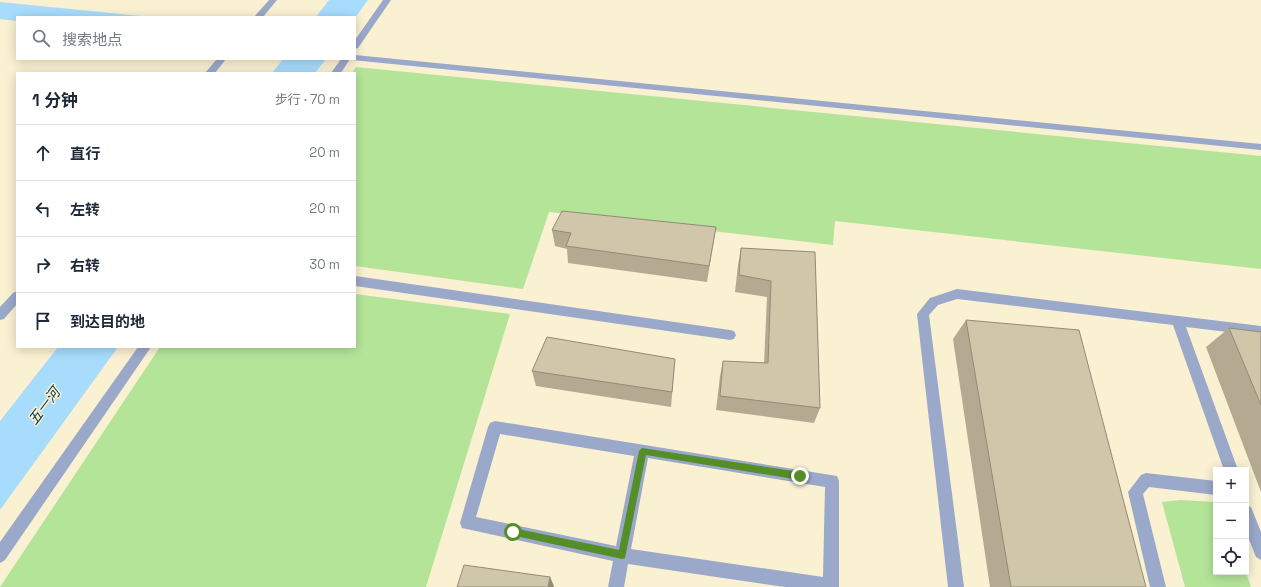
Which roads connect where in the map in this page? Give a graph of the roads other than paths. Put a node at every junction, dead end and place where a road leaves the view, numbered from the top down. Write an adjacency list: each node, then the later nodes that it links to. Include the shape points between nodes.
1 (273, 0): 3 (street)
2 (387, 0): 4 (street)
3 (259, 16)
4 (356, 45)
5 (356, 58): 10 (street)
6 (221, 60): 8 (street)
7 (345, 60): 9 (street)
8 (211, 72)
9 (337, 72)
10 (1261, 147)
11 (356, 281): 16 (street)
12 (16, 297): 13 (street)
13 (0, 316)
14 (1178, 321): 15 (street); 19 (street); 27 (street, via 957,294 934,301 923,314)
15 (1261, 331)
16 (730, 336)
17 (144, 348): 23 (street)
18 (642, 451): 24 (street); 24 (street, via 495,428 467,523); 25 (street, via 832,481)
19 (1230, 467)
20 (1213, 488): 28 (street, via 1146,480 1135,492)
21 (1249, 520): 22 (street)
22 (1261, 552)
23 (0, 555)
24 (622, 555): 25 (street); 26 (street)
25 (831, 586)
26 (616, 587)
27 (956, 587)
28 (1158, 587)

